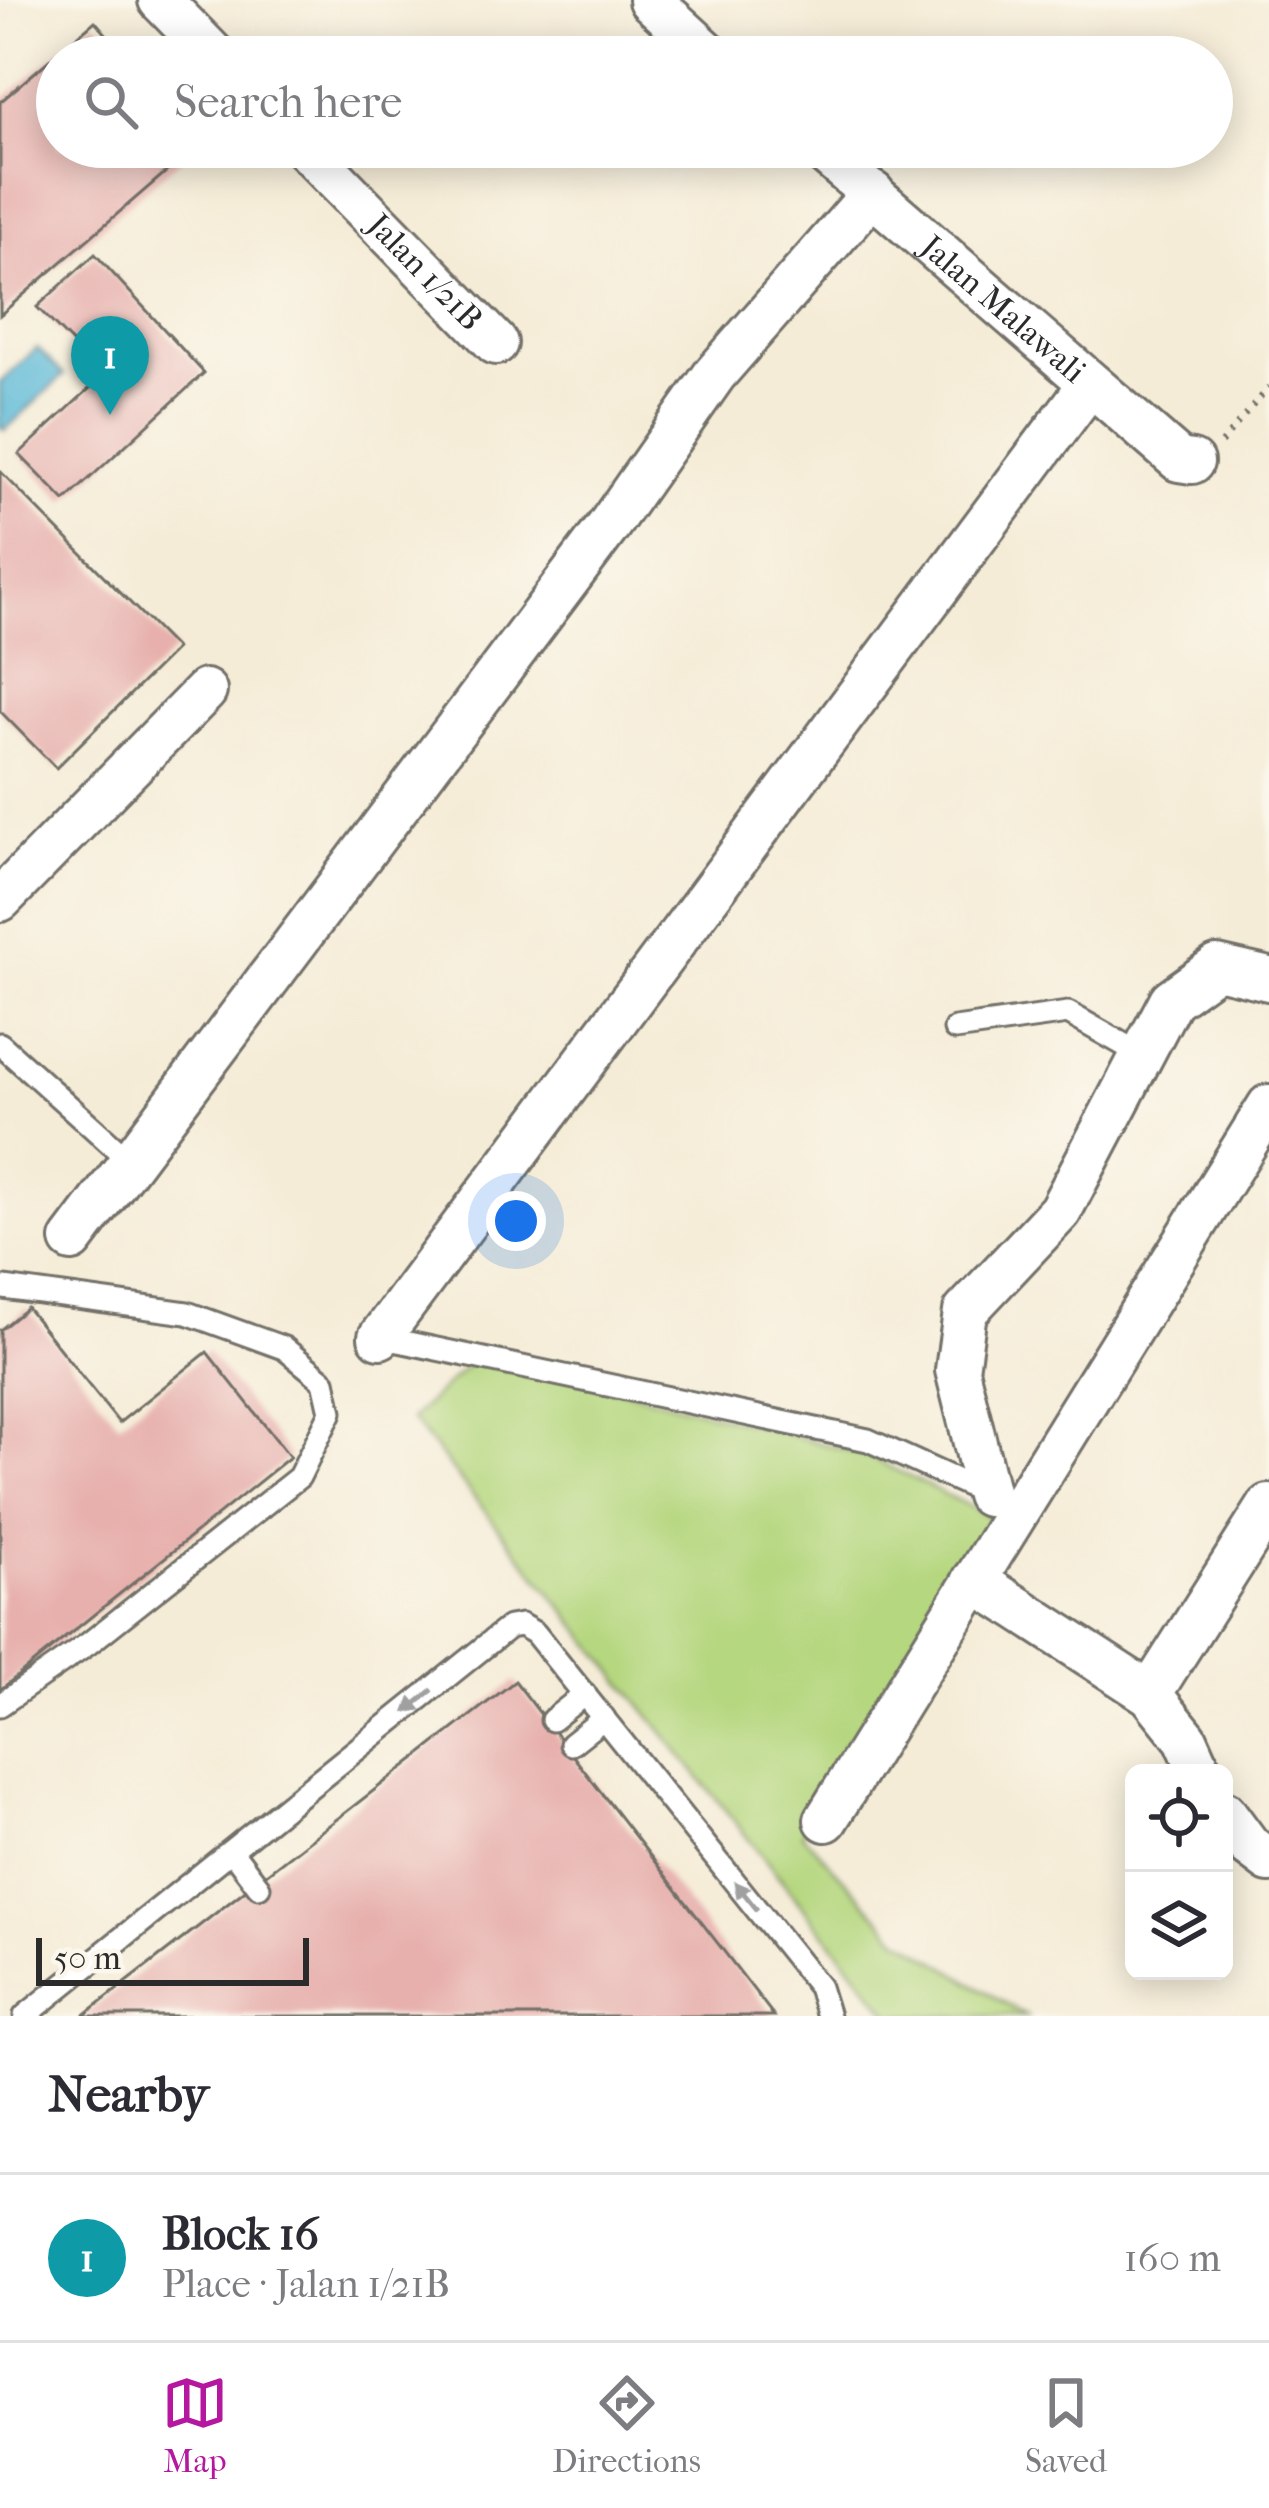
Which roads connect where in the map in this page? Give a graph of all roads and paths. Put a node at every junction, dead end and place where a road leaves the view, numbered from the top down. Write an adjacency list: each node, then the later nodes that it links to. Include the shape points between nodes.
1 (160, 0): 3 (street)
2 (650, 0): 4 (street)
3 (195, 36)
4 (689, 36)
5 (325, 168): 8 (street, Jalan 1/21B)
6 (844, 168): 7 (street, Jalan Malawali)
7 (874, 193): 9 (street, Jalan Malawali); 19 (street, via 715,374)
8 (496, 343)
9 (1090, 383): 11 (street, Jalan Malawali, via 1179,460); 22 (street)
10 (1269, 387): 11 (path, via 1221,443)
11 (1192, 462)
12 (206, 691): 13 (street)
13 (0, 900)
14 (1269, 979): 17 (street, via 1217,967 1194,979 1172,1000)
15 (955, 1029): 17 (lane, via 1068,1013)
16 (0, 1044): 19 (lane)
17 (1142, 1054): 23 (street, via 1060,1211 965,1312 957,1370)
18 (1269, 1106): 23 (street)
19 (131, 1162): 20 (street)
20 (72, 1240)
21 (4, 1288): 28 (lane, via 187,1313 284,1348 324,1382 331,1412 299,1477)
22 (380, 1337): 23 (lane, via 868,1440)
23 (1003, 1502): 25 (street)
24 (1269, 1506): 27 (street)
25 (974, 1580): 27 (street); 33 (street)
26 (584, 1694): 29 (lane); 30 (lane); 35 (lane, one-way to 35, via 535,1633 509,1627)
27 (1150, 1694): 32 (street)
28 (0, 1705)
29 (604, 1718): 31 (lane); 39 (lane, one-way to 29, via 819,1988)
30 (552, 1720)
31 (572, 1744)
32 (1197, 1764)
33 (826, 1820)
34 (1233, 1822): 36 (street)
35 (234, 1854): 37 (lane); 38 (lane)
36 (1269, 1861)
37 (260, 1887)
38 (26, 2016)
39 (828, 2016)

